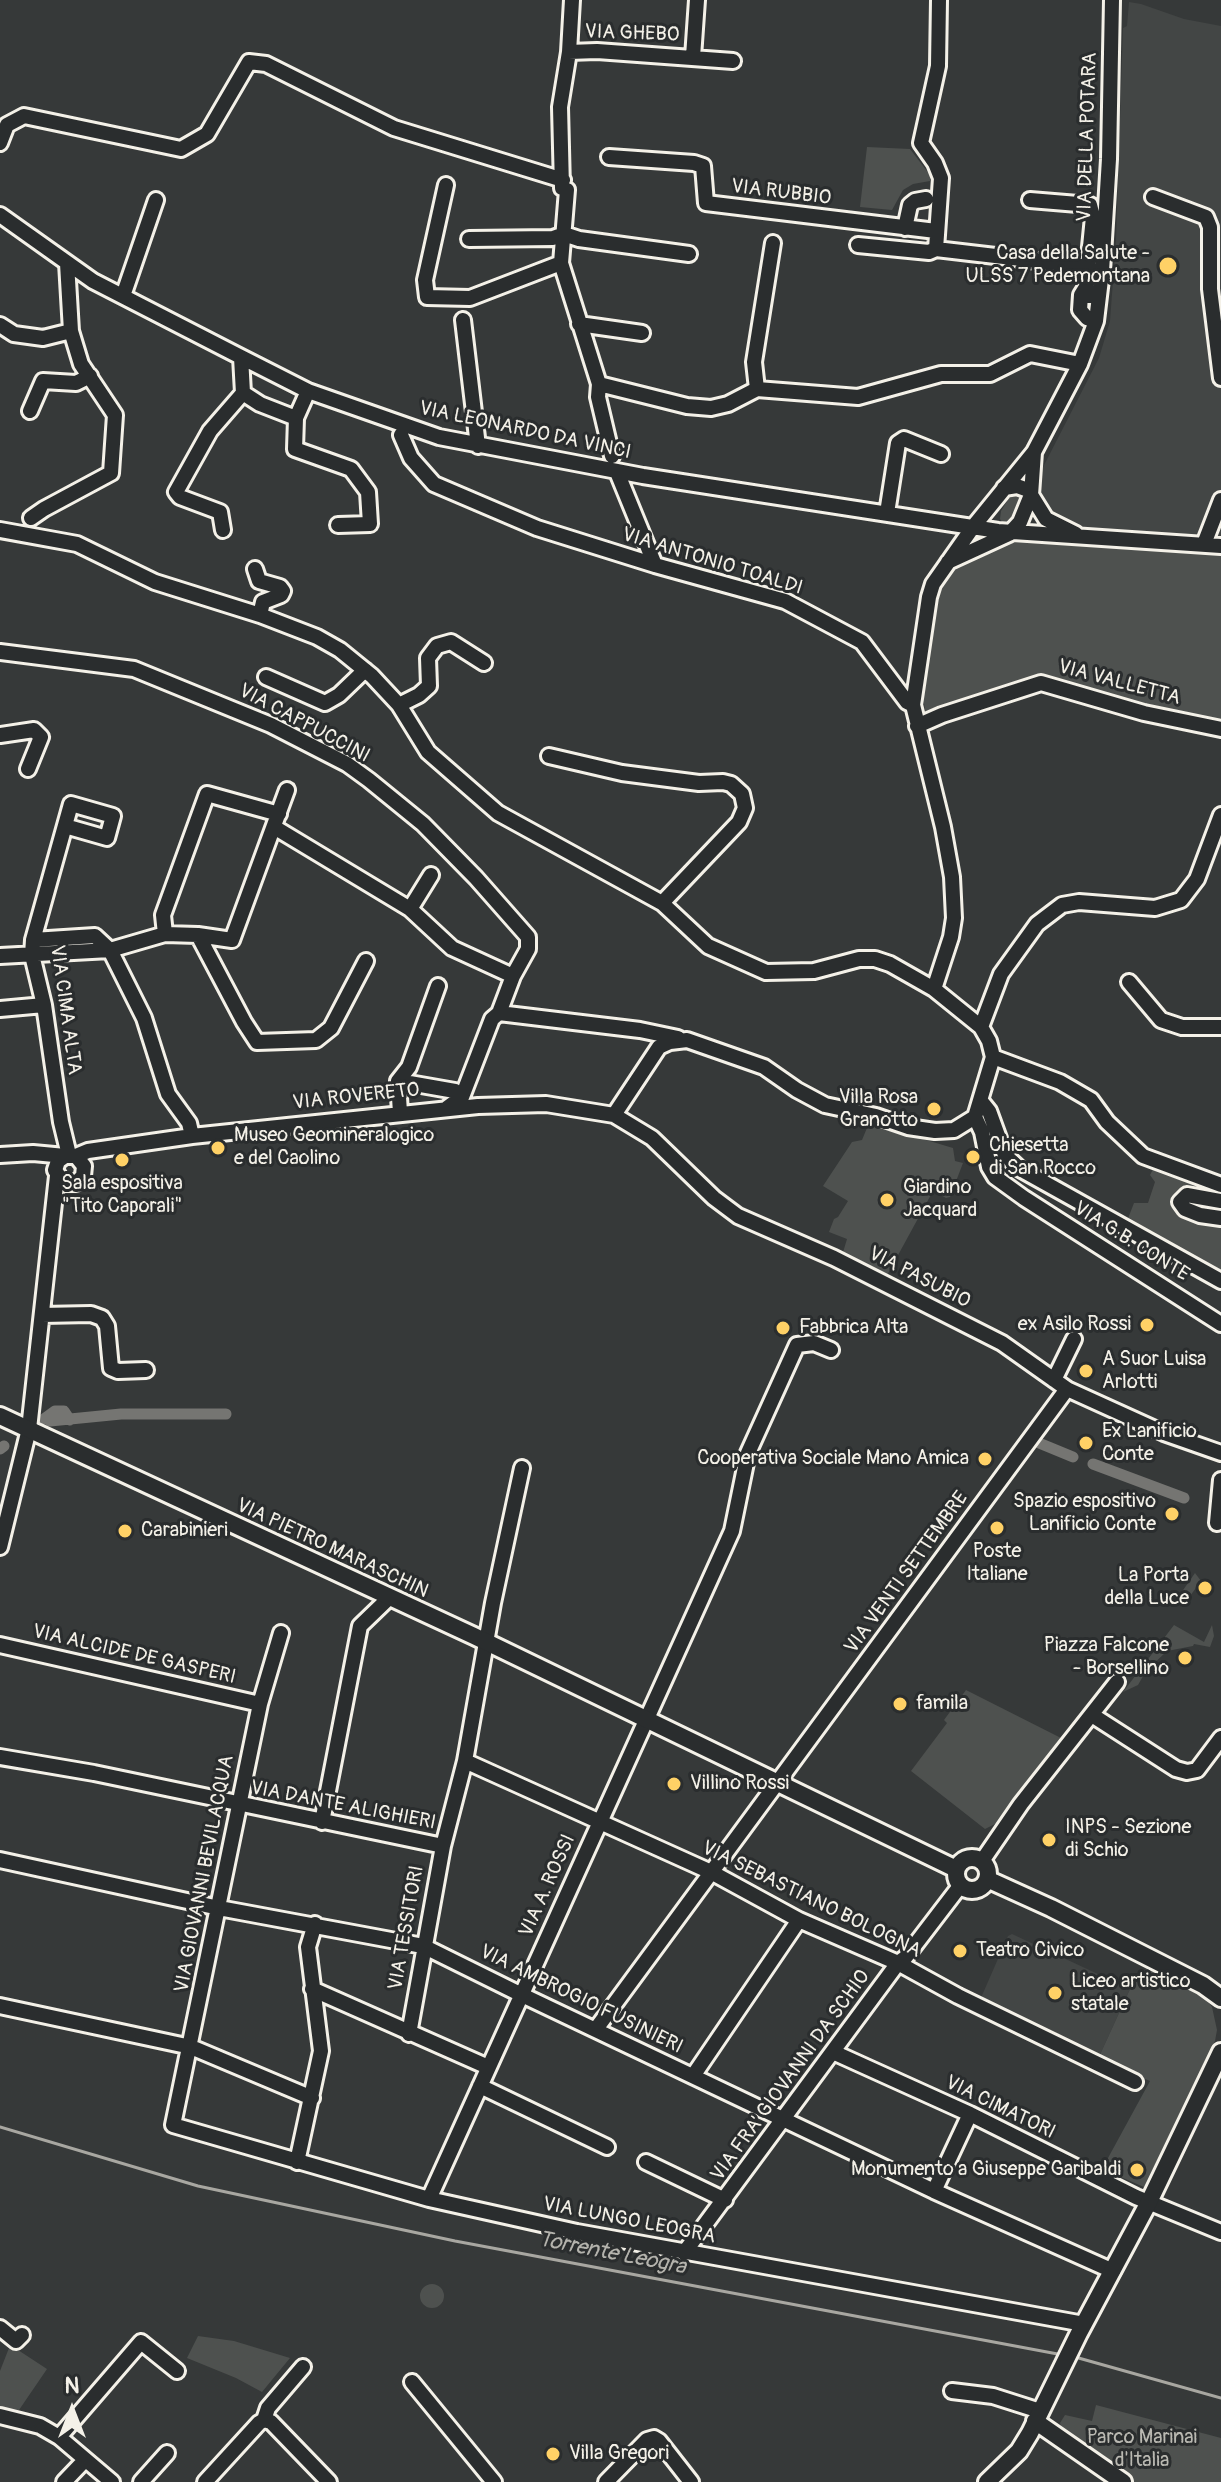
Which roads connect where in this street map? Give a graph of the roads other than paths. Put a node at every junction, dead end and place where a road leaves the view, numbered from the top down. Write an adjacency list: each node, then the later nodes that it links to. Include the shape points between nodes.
1 (572, 0): 5 (street)
2 (697, 0): 6 (street, VIA GHEBO)
3 (939, 0): 18 (street, via 938,66 921,143 941,178)
4 (1112, 0): 32 (street, VIA DELLA POTARA)
5 (569, 52): 6 (street, VIA GHEBO); 10 (street, via 560,107)
6 (693, 57): 7 (street, VIA GHEBO)
7 (733, 61)
8 (0, 143): 10 (street, via 7,125 24,116 181,149 207,134 249,62 266,64 394,128)
9 (609, 157): 17 (street, VIA RUBBIO, via 703,166 706,203)
10 (563, 180): 20 (street)
11 (446, 185): 28 (street, via 425,280 427,297 470,298)
12 (1153, 197): 24 (street, via 1206,217)
13 (926, 199): 17 (street, via 910,205)
14 (156, 200): 31 (street)
15 (1030, 200): 29 (street, via 1090,205)
16 (0, 215): 27 (street, VIA LEONARDO DA VINCI)
17 (905, 228): 18 (street, VIA RUBBIO)
18 (936, 231): 25 (street)
19 (1221, 232): 24 (street)
20 (564, 234): 21 (street); 26 (street); 28 (street)
21 (469, 239)
22 (773, 243): 45 (street, via 754,362)
23 (858, 245): 25 (street)
24 (1208, 248): 40 (street)
25 (936, 249): 29 (street)
26 (689, 254)
27 (67, 263): 31 (street, VIA LEONARDO DA VINCI); 37 (street)
28 (561, 263): 35 (street)
29 (1089, 267): 30 (street)
30 (1086, 287): 32 (street); 34 (street, via 1080,310)
31 (123, 296): 39 (street, VIA LEONARDO DA VINCI)
32 (1099, 303): 34 (street, VIA DELLA POTARA)
33 (463, 320): 51 (street)
34 (1096, 321): 41 (street, VIA DELLA POTARA)
35 (579, 324): 38 (street); 44 (street)
36 (0, 325): 37 (street, via 14,334 43,338)
37 (71, 331): 42 (street)
38 (642, 333)
39 (241, 357): 46 (street, VIA LEONARDO DA VINCI); 47 (street)
40 (1220, 360): 43 (street)
41 (1080, 364): 45 (street, via 1030,354 990,374 941,374 858,397); 52 (street, VIA DELLA POTARA)
42 (90, 376): 48 (street, via 76,383 43,381); 62 (street, via 115,415 111,473)
43 (1221, 378)
44 (599, 384): 45 (street, via 711,408); 54 (street)
45 (757, 389)
46 (308, 391): 49 (street); 51 (street, VIA LEONARDO DA VINCI, via 400,425)
47 (243, 393): 49 (street); 66 (street, via 210,431 176,492 220,512)
48 (30, 411)
49 (296, 418): 63 (street, via 295,449 351,469 368,492 370,524)
50 (401, 435): 74 (street, VIA ANTONIO TOALDI, via 411,458 434,484 537,528)
51 (478, 446): 55 (street, VIA LEONARDO DA VINCI)
52 (1034, 452): 56 (street, VIA DELLA POTARA); 57 (street, VIA DELLA POTARA)
53 (941, 454): 60 (street, via 904,439 898,443)
54 (612, 456)
55 (617, 472): 60 (street, VIA LEONARDO DA VINCI); 74 (street)
56 (1004, 488): 57 (street, via 1023,487); 58 (street, VIA DELLA POTARA)
57 (1031, 495): 67 (street, VIA DELLA POTARA, via 1020,522); 69 (street, VIA LEONARDO DA VINCI, via 1046,519)
58 (994, 501): 64 (street, VIA DELLA POTARA); 67 (street, via 992,516)
59 (1221, 502): 61 (street); 70 (street)
60 (887, 513): 64 (street, VIA LEONARDO DA VINCI)
61 (1221, 514)
62 (31, 518)
63 (338, 525)
64 (973, 527): 67 (street, VIA LEONARDO DA VINCI); 73 (street, VIA DELLA POTARA)
65 (0, 530): 76 (street, via 77,544 155,582)
66 (223, 530)
67 (1004, 532): 68 (street, VIA LEONARDO DA VINCI); 72 (street)
68 (1042, 536): 69 (street, VIA LEONARDO DA VINCI); 72 (street, VIA LEONARDO DA VINCI)
69 (1083, 538): 70 (street, VIA LEONARDO DA VINCI)
70 (1204, 544): 71 (street, VIA LEONARDO DA VINCI)
71 (1221, 546)
72 (978, 549): 73 (street)
73 (948, 563): 82 (street, VIA DELLA POTARA, via 929,597)
74 (655, 565): 82 (street, VIA ANTONIO TOALDI, via 785,601 862,642)
75 (255, 569): 76 (street, via 259,581 283,591 263,602)
76 (260, 615): 79 (street, via 317,637)
77 (1, 656): 101 (street, VIA CAPPUCCINI, via 134,669 271,725 347,764 423,824 528,937 528,949)
78 (484, 663): 81 (street, via 451,642 437,646 428,658 429,686)
79 (365, 670): 80 (street, via 325,703); 81 (street)
80 (266, 677)
81 (399, 705): 93 (street, via 428,752 498,813)
82 (913, 705): 83 (street, VIA ANTONIO TOALDI)
83 (917, 726): 84 (street, VIA VALLETTA, via 1041,683); 104 (street, VIA ANTONIO TOALDI, via 952,877 952,927)
84 (1221, 729)
85 (0, 735): 87 (street, via 34,730 41,737)
86 (549, 756): 93 (street, via 622,773 723,782 742,794 745,808 739,822)
87 (28, 769)
88 (287, 790): 90 (street)
89 (1221, 815): 108 (street, via 1197,879 1181,900 1155,908 1079,902 1062,905 1037,924 1001,974)
90 (276, 821): 94 (street); 95 (street, via 207,794 163,915); 96 (street, via 232,940)
91 (65, 826): 97 (street, VIA CIMA ALTA)
92 (431, 875): 94 (street)
93 (662, 903): 104 (street, via 708,946 766,972 814,971 875,959)
94 (410, 909): 101 (street, via 452,948)
95 (165, 934): 96 (street); 98 (street)
96 (198, 935): 100 (street, via 257,1042 316,1040 331,1028)
97 (33, 948): 98 (street); 99 (street); 105 (street, VIA CIMA ALTA)
98 (110, 950): 123 (street, via 144,1018 168,1094)
99 (0, 956)
100 (366, 961)
101 (513, 976): 107 (street, VIA CAPPUCCINI)
102 (1129, 982): 109 (street, via 1161,1020 1182,1027)
103 (438, 986): 115 (street, via 409,1067)
104 (934, 989): 108 (street)
105 (44, 1005): 106 (street); 126 (street, VIA CIMA ALTA, via 61,1122)
106 (0, 1009)
107 (499, 1013): 110 (street); 114 (street, VIA CAPPUCCINI)
108 (981, 1027): 113 (street)
109 (1221, 1027)
110 (640, 1030): 111 (street); 112 (street)
111 (687, 1040): 112 (street, via 670,1042); 122 (street, via 764,1067 825,1105 935,1131 954,1130)
112 (652, 1055): 121 (street)
113 (993, 1057): 117 (street); 129 (street, via 1060,1082 1091,1100 1143,1156)
114 (473, 1072): 116 (street, VIA CAPPUCCINI); 118 (street, VIA CAPPUCCINI, via 472,1097)
115 (398, 1081): 116 (street, via 455,1091); 120 (street)
116 (462, 1097): 119 (street)
117 (981, 1101): 122 (street); 133 (street, via 1005,1155 1020,1169)
118 (478, 1106): 119 (street, VIA ROVERETO); 121 (street, VIA ROVERETO, via 546,1104)
119 (446, 1108): 120 (street, VIA ROVERETO)
120 (400, 1113): 123 (street, VIA ROVERETO)
121 (614, 1115): 139 (street, VIA PASUBIO, via 652,1138 738,1216 977,1330)
122 (975, 1117): 135 (street, VIA G.B. CONTE, via 995,1177)
123 (192, 1136): 126 (street, VIA ROVERETO, via 102,1148)
124 (22, 1154): 125 (street, VIA ROVERETO); 126 (street, VIA ROVERETO); 127 (street, VIA ROVERETO)
125 (0, 1155)
126 (74, 1158): 127 (street, via 58,1161); 128 (street, via 83,1176)
127 (56, 1173): 128 (street, via 63,1183); 131 (street)
128 (72, 1184): 131 (street)
129 (1221, 1185)
130 (1221, 1201): 132 (street, via 1187,1195 1180,1202 1200,1215)
131 (55, 1205): 134 (street)
132 (1221, 1218)
133 (1221, 1281)
134 (42, 1315): 138 (street, via 102,1318 113,1371); 142 (street)
135 (1221, 1324)
136 (1074, 1339): 139 (street)
137 (831, 1350): 155 (street, via 814,1343 797,1345 748,1453 732,1531)
138 (146, 1370)
139 (1054, 1380): 140 (street, VIA PASUBIO)
140 (1067, 1389): 143 (street, VIA PASUBIO); 159 (street, VIA VENTI SETTEMBRE)
141 (0, 1416): 142 (main road, VIA PIETRO MARASCHIN)
142 (29, 1429): 147 (street); 148 (main road, VIA PIETRO MARASCHIN)
143 (1221, 1453)
144 (522, 1468): 150 (street, VIA TESSITORI)
145 (1221, 1480): 146 (street)
146 (1217, 1523)
147 (1, 1541)
148 (389, 1598): 150 (main road, VIA PIETRO MARASCHIN); 162 (street, via 360,1626)
149 (281, 1633): 153 (street, VIA GIOVANNI BEVILACQUA)
150 (486, 1642): 155 (main road, VIA PIETRO MARASCHIN); 158 (street, VIA TESSITORI)
151 (0, 1645): 153 (street, VIA ALCIDE DE GASPERI)
152 (1117, 1682): 154 (street)
153 (260, 1704): 160 (street, VIA GIOVANNI BEVILACQUA)
154 (1092, 1715): 156 (street, via 1187,1772 1197,1770); 165 (street)
155 (645, 1720): 159 (main road, VIA PIETRO MARASCHIN); 161 (street, VIA A. ROSSI)
156 (1221, 1738)
157 (0, 1757): 160 (street, VIA DANTE ALIGHIERI)
158 (465, 1761): 161 (street, VIA SEBASTIANO BOLOGNA); 163 (street, VIA TESSITORI)
159 (778, 1781): 166 (main road, VIA PIETRO MARASCHIN); 167 (street, VIA VENTI SETTEMBRE)
160 (239, 1805): 162 (street, VIA DANTE ALIGHIERI); 170 (street, VIA GIOVANNI BEVILACQUA)
161 (599, 1821): 167 (street, VIA SEBASTIANO BOLOGNA); 176 (street, VIA A. ROSSI)
162 (322, 1822): 163 (street, VIA DANTE ALIGHIERI)
163 (443, 1846): 173 (street, VIA TESSITORI)
164 (0, 1860): 170 (street, VIA AMBROGIO FUSINIERI)
165 (982, 1861): 166 (main road, via 967,1858); 168 (main road)
166 (956, 1869): 169 (main road)
167 (711, 1872): 171 (street, VIA SEBASTIANO BOLOGNA); 179 (street, VIA VENTI SETTEMBRE)
168 (987, 1879): 169 (main road, via 976,1890); 177 (main road)
169 (960, 1886): 174 (street, VIA FRA' GIOVANNI DA SCHIO)
170 (219, 1908): 172 (street, VIA AMBROGIO FUSINIERI); 181 (street, VIA GIOVANNI BEVILACQUA)
171 (799, 1920): 174 (street, VIA SEBASTIANO BOLOGNA); 185 (street)
172 (315, 1924): 173 (street, VIA AMBROGIO FUSINIERI); 175 (street, via 308,1947)
173 (423, 1946): 176 (street, VIA AMBROGIO FUSINIERI); 180 (street, VIA TESSITORI)
174 (898, 1963): 182 (street, VIA FRA' GIOVANNI DA SCHIO); 186 (street, VIA SEBASTIANO BOLOGNA)
175 (312, 1989): 180 (street); 188 (street, via 321,2051)
176 (522, 1995): 179 (street, VIA AMBROGIO FUSINIERI); 184 (street, VIA A. ROSSI)
177 (1221, 1998)
178 (0, 2006): 181 (street)
179 (596, 2029): 185 (street, VIA AMBROGIO FUSINIERI)
180 (409, 2034): 184 (street)
181 (191, 2047): 188 (street); 191 (street, VIA GIOVANNI BEVILACQUA)
182 (833, 2052): 189 (street, VIA CIMATORI); 190 (street, VIA FRA' GIOVANNI DA SCHIO)
183 (1221, 2052): 198 (main road)
184 (488, 2067): 187 (street, VIA A. ROSSI)
185 (693, 2076): 190 (street, VIA AMBROGIO FUSINIERI)
186 (1135, 2082)
187 (480, 2086): 192 (street); 196 (street, VIA A. ROSSI)
188 (312, 2098): 193 (street)
189 (970, 2114): 195 (street); 198 (street, VIA CIMATORI)
190 (785, 2118): 195 (street, VIA AMBROGIO FUSINIERI); 197 (street, VIA FRA' GIOVANNI DA SCHIO)
191 (173, 2125): 193 (street, VIA LUNGO LEOGRA)
192 (607, 2147)
193 (297, 2162): 196 (street, VIA LUNGO LEOGRA)
194 (646, 2162): 197 (street)
195 (934, 2191): 201 (street, VIA AMBROGIO FUSINIERI)
196 (429, 2199): 200 (street, VIA LUNGO LEOGRA)
197 (725, 2200): 200 (street, VIA FRA' GIOVANNI DA SCHIO)
198 (1149, 2202): 199 (street, VIA CIMATORI); 201 (main road)
199 (1221, 2232)
200 (684, 2253): 203 (street, VIA LUNGO LEOGRA)
201 (1113, 2271): 203 (main road)
202 (0, 2328): 204 (street, via 16,2341)
203 (1082, 2328): 210 (main road)
204 (22, 2335)
205 (303, 2367): 211 (street)
206 (177, 2371): 212 (street, via 141,2342)
207 (412, 2382): 220 (street)
208 (952, 2391): 210 (street, via 993,2396)
209 (0, 2416): 212 (street)
210 (1038, 2416): 223 (main road, via 1019,2451); 224 (main road)
211 (264, 2420): 218 (street); 219 (street)
212 (59, 2437): 214 (street)
213 (167, 2453): 217 (street)
214 (85, 2460): 215 (street); 216 (street)
215 (64, 2482)
216 (112, 2482)
217 (141, 2482)
218 (205, 2482)
219 (329, 2482)
220 (494, 2482)
221 (606, 2482): 222 (street, via 654,2438)
222 (691, 2482)
223 (987, 2482)
224 (1123, 2482)

